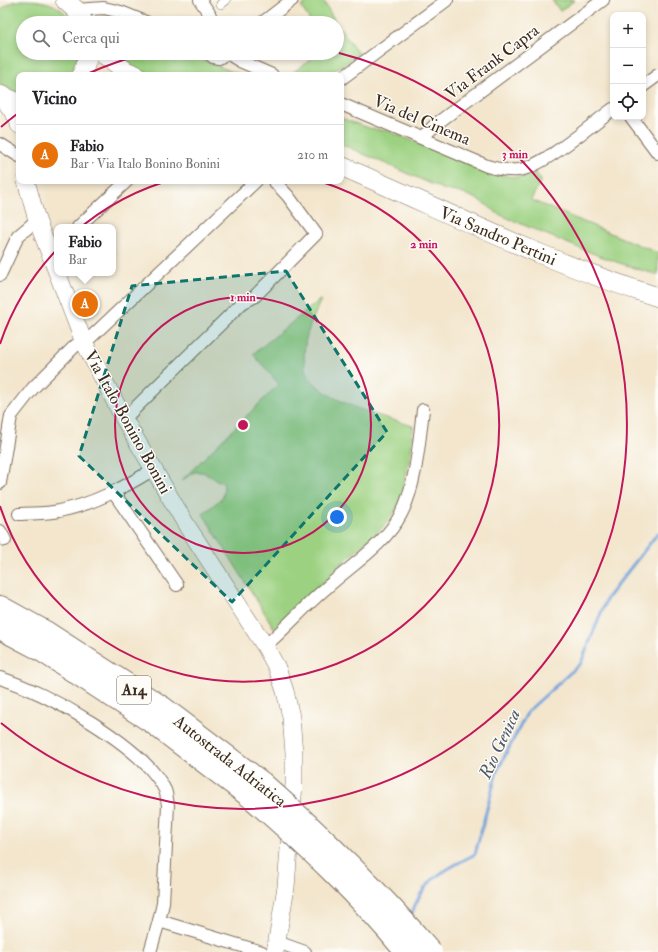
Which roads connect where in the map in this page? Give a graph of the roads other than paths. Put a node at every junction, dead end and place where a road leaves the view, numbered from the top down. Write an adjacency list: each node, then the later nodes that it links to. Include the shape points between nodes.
1 (200, 0): 7 (street)
2 (292, 0): 8 (street)
3 (447, 0): 16 (street)
4 (603, 0): 23 (street, Via Frank Capra, via 436,124)
5 (75, 11): 6 (street, via 104,8)
6 (131, 16)
7 (210, 16)
8 (271, 16)
9 (87, 60): 12 (main road)
10 (111, 60): 13 (main road)
11 (238, 60): 14 (street)
12 (83, 72)
13 (128, 72)
14 (265, 72)
15 (658, 75): 17 (street)
16 (344, 77)
17 (646, 84)
18 (7, 98): 21 (main road)
19 (344, 105): 23 (street, Via del Cinema)
20 (610, 110): 23 (street, Via del Cinema, via 536,165 518,170 502,170 487,166)
21 (16, 115)
22 (633, 120): 25 (street)
23 (422, 138)
24 (0, 144): 26 (street)
25 (658, 153)
26 (16, 154)
27 (344, 155): 38 (main road, Via Sandro Pertini, via 581,259)
28 (344, 167): 39 (main road, Via Sandro Pertini, via 473,226 570,266)
29 (27, 184): 33 (main road, Via Italo Bonino Bonini)
30 (124, 184): 34 (street)
31 (253, 184): 40 (street, via 90,338)
32 (277, 184): 42 (street, via 316,234 254,297 242,303)
33 (37, 220): 35 (main road, Via Italo Bonino Bonini); 36 (street, via 18,236)
34 (81, 224)
35 (53, 251)
36 (0, 275)
37 (61, 276): 40 (main road, Via Italo Bonino Bonini)
38 (658, 285)
39 (658, 297)
40 (83, 340): 42 (main road, Via Italo Bonino Bonini); 44 (street, via 33,388 11,416)
41 (424, 410): 50 (street, via 414,472 401,514 389,532)
42 (124, 419): 43 (main road, Via Italo Bonino Bonini)
43 (154, 469): 45 (street); 50 (main road, Via Italo Bonino Bonini, via 187,526)
44 (0, 483)
45 (114, 493): 46 (street, via 91,503 58,512); 47 (street)
46 (18, 514)
47 (177, 585)
48 (0, 607): 52 (highway, Autostrada Adriatica / A14, via 47,633 163,708)
49 (0, 628): 52 (highway, Autostrada Adriatica / A14, via 38,648)
50 (265, 646): 54 (main road, Via Italo Bonino Bonini, via 286,692 294,753 286,887)
51 (0, 678): 53 (street, via 93,722 140,759 157,777 166,792 168,805)
52 (257, 790): 58 (highway, Autostrada Adriatica / A14, bridge, via 308,847 350,888); 59 (highway, Autostrada Adriatica / A14, bridge, via 319,833)
53 (160, 922): 55 (street); 56 (street)
54 (276, 947): 57 (street)
55 (150, 952)
56 (262, 952)
57 (305, 952)
58 (406, 952)
59 (431, 952)

